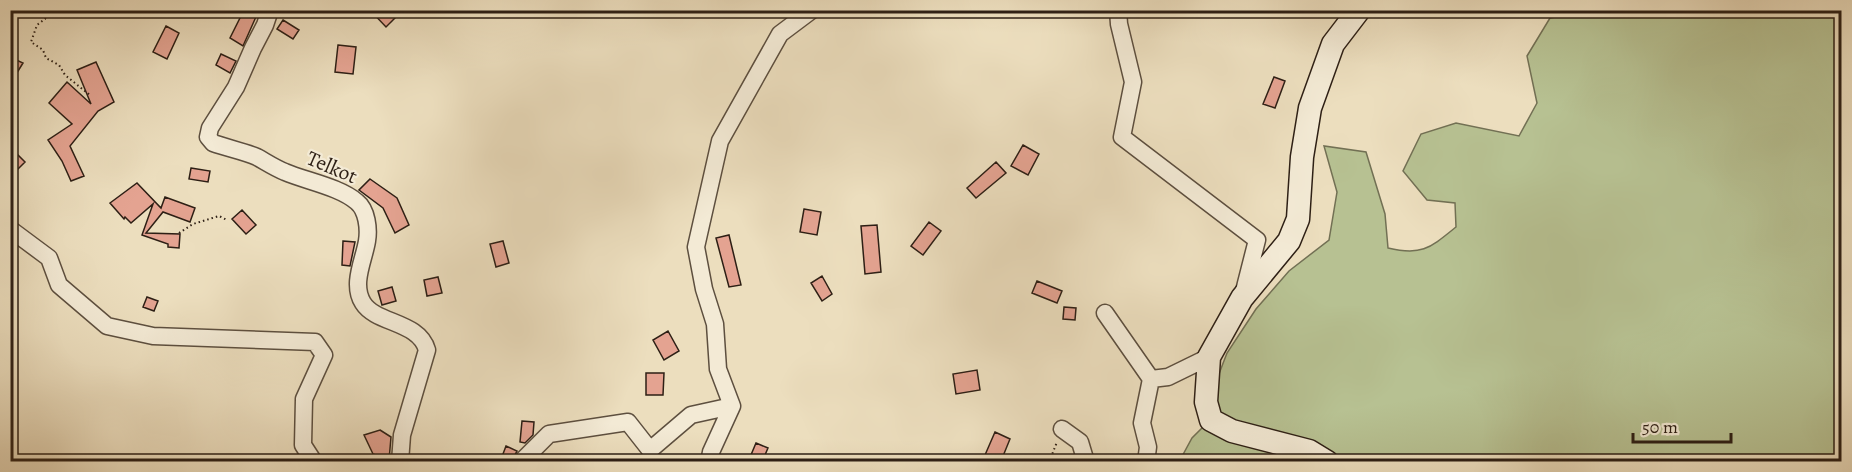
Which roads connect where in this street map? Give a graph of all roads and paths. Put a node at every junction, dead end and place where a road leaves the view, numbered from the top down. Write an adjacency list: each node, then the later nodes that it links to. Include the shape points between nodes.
1 (50, 10): 6 (path, via 37,25 31,42)
2 (270, 10): 17 (street, Telkot, via 208,138 346,195 358,202 364,212 368,237 357,280 363,305 415,333 424,340 427,350 402,435)
3 (812, 10): 14 (street, via 780,34 720,141 696,247 715,324 718,369)
4 (1118, 10): 10 (street, via 1133,82 1122,137 1257,240)
5 (1359, 10): 10 (street, via 1333,44 1310,108 1298,219 1289,241)
6 (91, 96)
7 (226, 220): 9 (path, via 219,216)
8 (10, 229): 16 (street, via 49,258 59,285 107,326 153,336 315,342 324,355 304,399 303,445)
9 (179, 232)
10 (1242, 298): 12 (street)
11 (1105, 314): 13 (street)
12 (1209, 357): 13 (street, via 1168,377); 23 (street, via 1206,402 1211,420 1247,436 1309,451)
13 (1151, 379): 22 (street, via 1142,423 1148,447)
14 (732, 406): 18 (street, via 691,415 651,450 628,422 549,434); 19 (street)
15 (1062, 429): 20 (path); 21 (street, via 1080,442)
16 (314, 462)
17 (400, 462)
18 (521, 462)
19 (709, 462)
20 (1049, 462)
21 (1086, 462)
22 (1146, 462)
23 (1327, 462)

